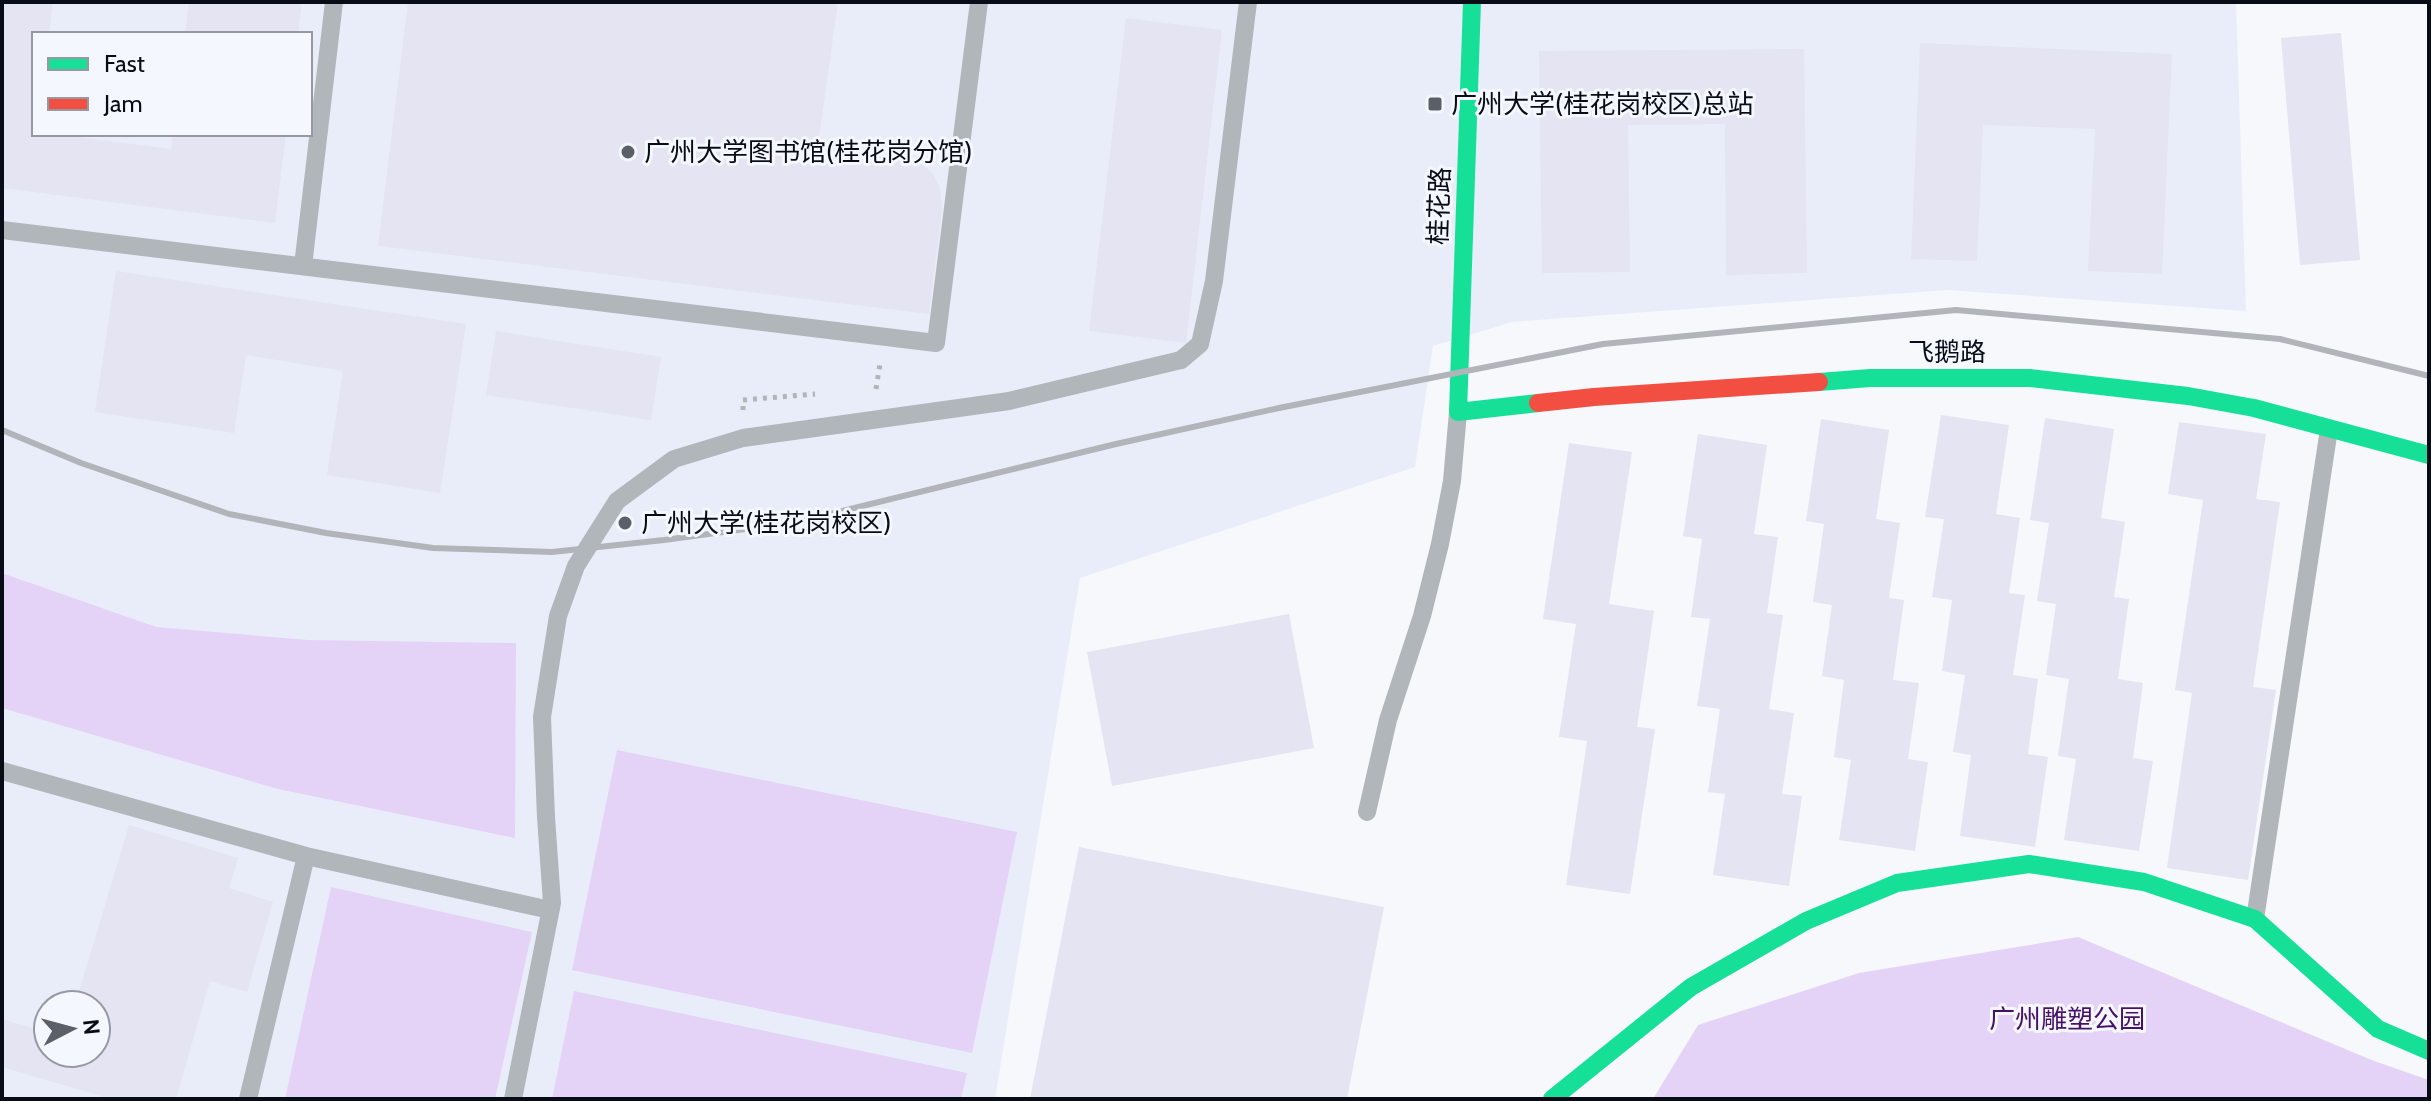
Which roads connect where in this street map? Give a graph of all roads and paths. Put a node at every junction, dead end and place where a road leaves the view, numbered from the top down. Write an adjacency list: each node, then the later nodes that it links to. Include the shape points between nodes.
1 (334, 2): 6 (lane)
2 (979, 2): 6 (lane, via 936,343)
3 (1248, 2): 13 (lane, bridge, via 1214,281 1200,344 1181,360 1009,401 743,438 674,459 617,501 576,566 558,616 542,717)
4 (1472, 2): 7 (street, 桂花路)
5 (2, 230): 6 (lane)
6 (303, 266)
7 (1458, 412): 8 (street, 飞鹅路, via 1870,378 2030,378 2188,396); 11 (lane, via 1440,544)
8 (2329, 429): 9 (street, 飞鹅路); 14 (lane)
9 (2429, 455)
10 (2, 771): 12 (lane)
11 (1367, 812)
12 (306, 856): 13 (lane); 16 (lane)
13 (550, 910): 17 (lane)
14 (2255, 919): 15 (street, via 2378,1029); 18 (street, via 2144,882 2029,864 1897,883 1806,921 1691,987)
15 (2429, 1051)
16 (248, 1099)
17 (513, 1099)
18 (1552, 1099)

